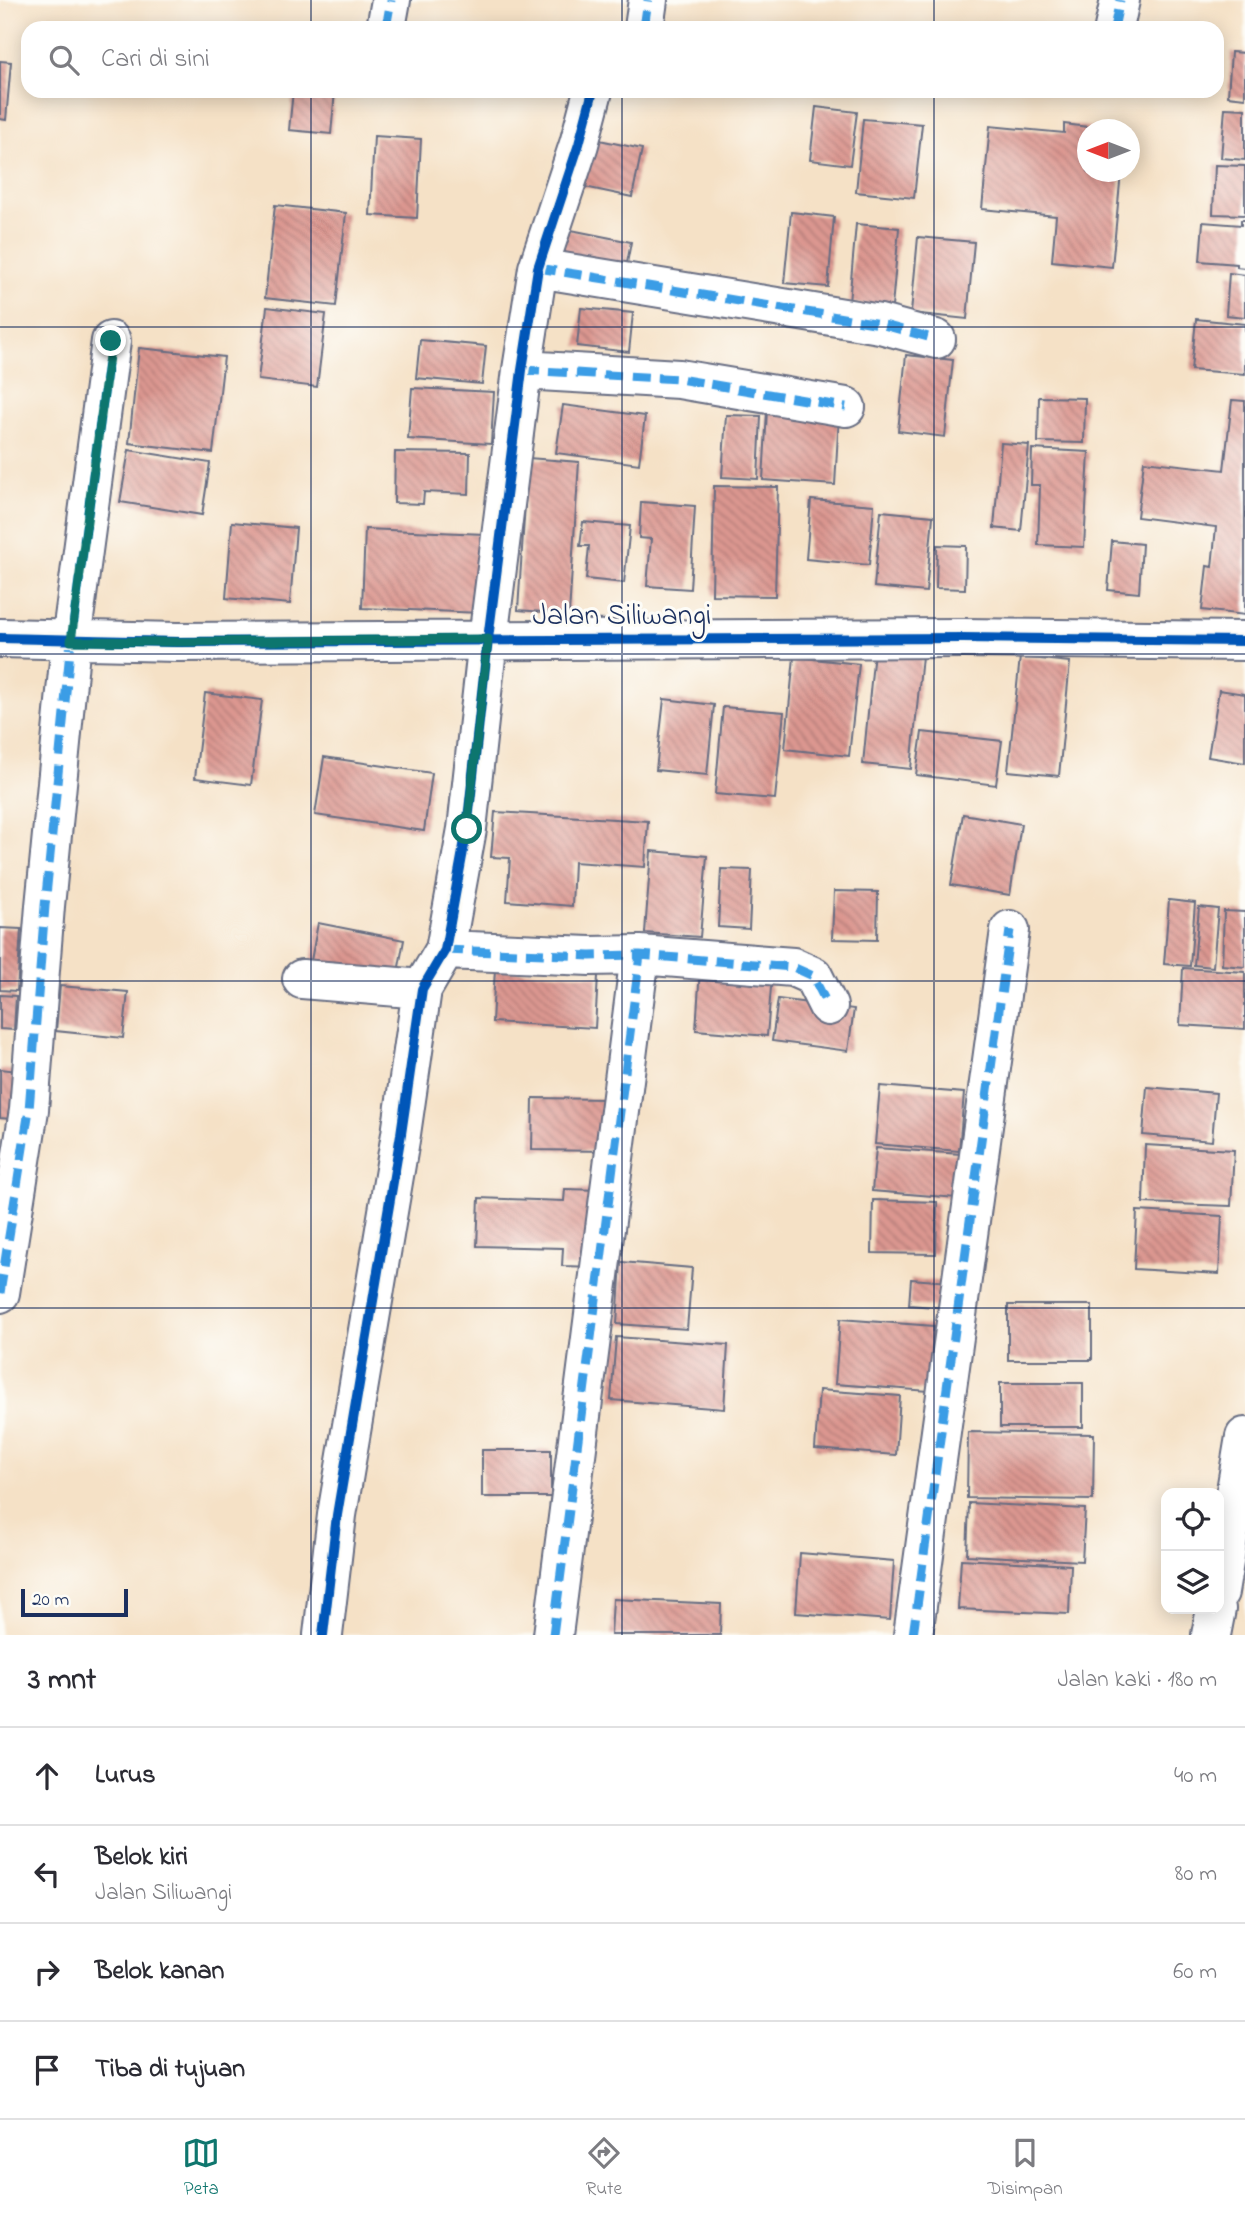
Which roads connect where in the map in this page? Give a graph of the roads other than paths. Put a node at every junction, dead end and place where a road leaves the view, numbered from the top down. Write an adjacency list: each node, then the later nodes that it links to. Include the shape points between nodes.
1 (391, 0): 4 (street)
2 (648, 0): 5 (street)
3 (1119, 0): 6 (street)
4 (387, 21)
5 (645, 21)
6 (1115, 21)
7 (591, 98): 8 (street)
8 (538, 268): 9 (street, via 880,324); 11 (street)
9 (936, 339)
10 (111, 341): 15 (street)
11 (522, 370): 12 (street, via 679,379); 14 (street)
12 (846, 407)
13 (0, 638): 15 (street, Jalan Siliwangi)
14 (488, 639): 15 (street, Jalan Siliwangi); 16 (street, Jalan Siliwangi); 18 (street, via 467,829)
15 (71, 641): 23 (street, via 29,1110)
16 (1245, 641)
17 (1010, 930): 29 (street)
18 (445, 950): 19 (street); 21 (street)
19 (640, 955): 22 (street, via 793,967 813,976); 28 (street)
20 (302, 979): 21 (street)
21 (422, 989): 27 (street, via 337,1515)
22 (828, 1006)
23 (0, 1293)
24 (1245, 1437): 25 (street)
25 (1224, 1562)
26 (1215, 1614): 30 (street)
27 (323, 1635)
28 (554, 1635)
29 (913, 1635)
30 (1212, 1635)

